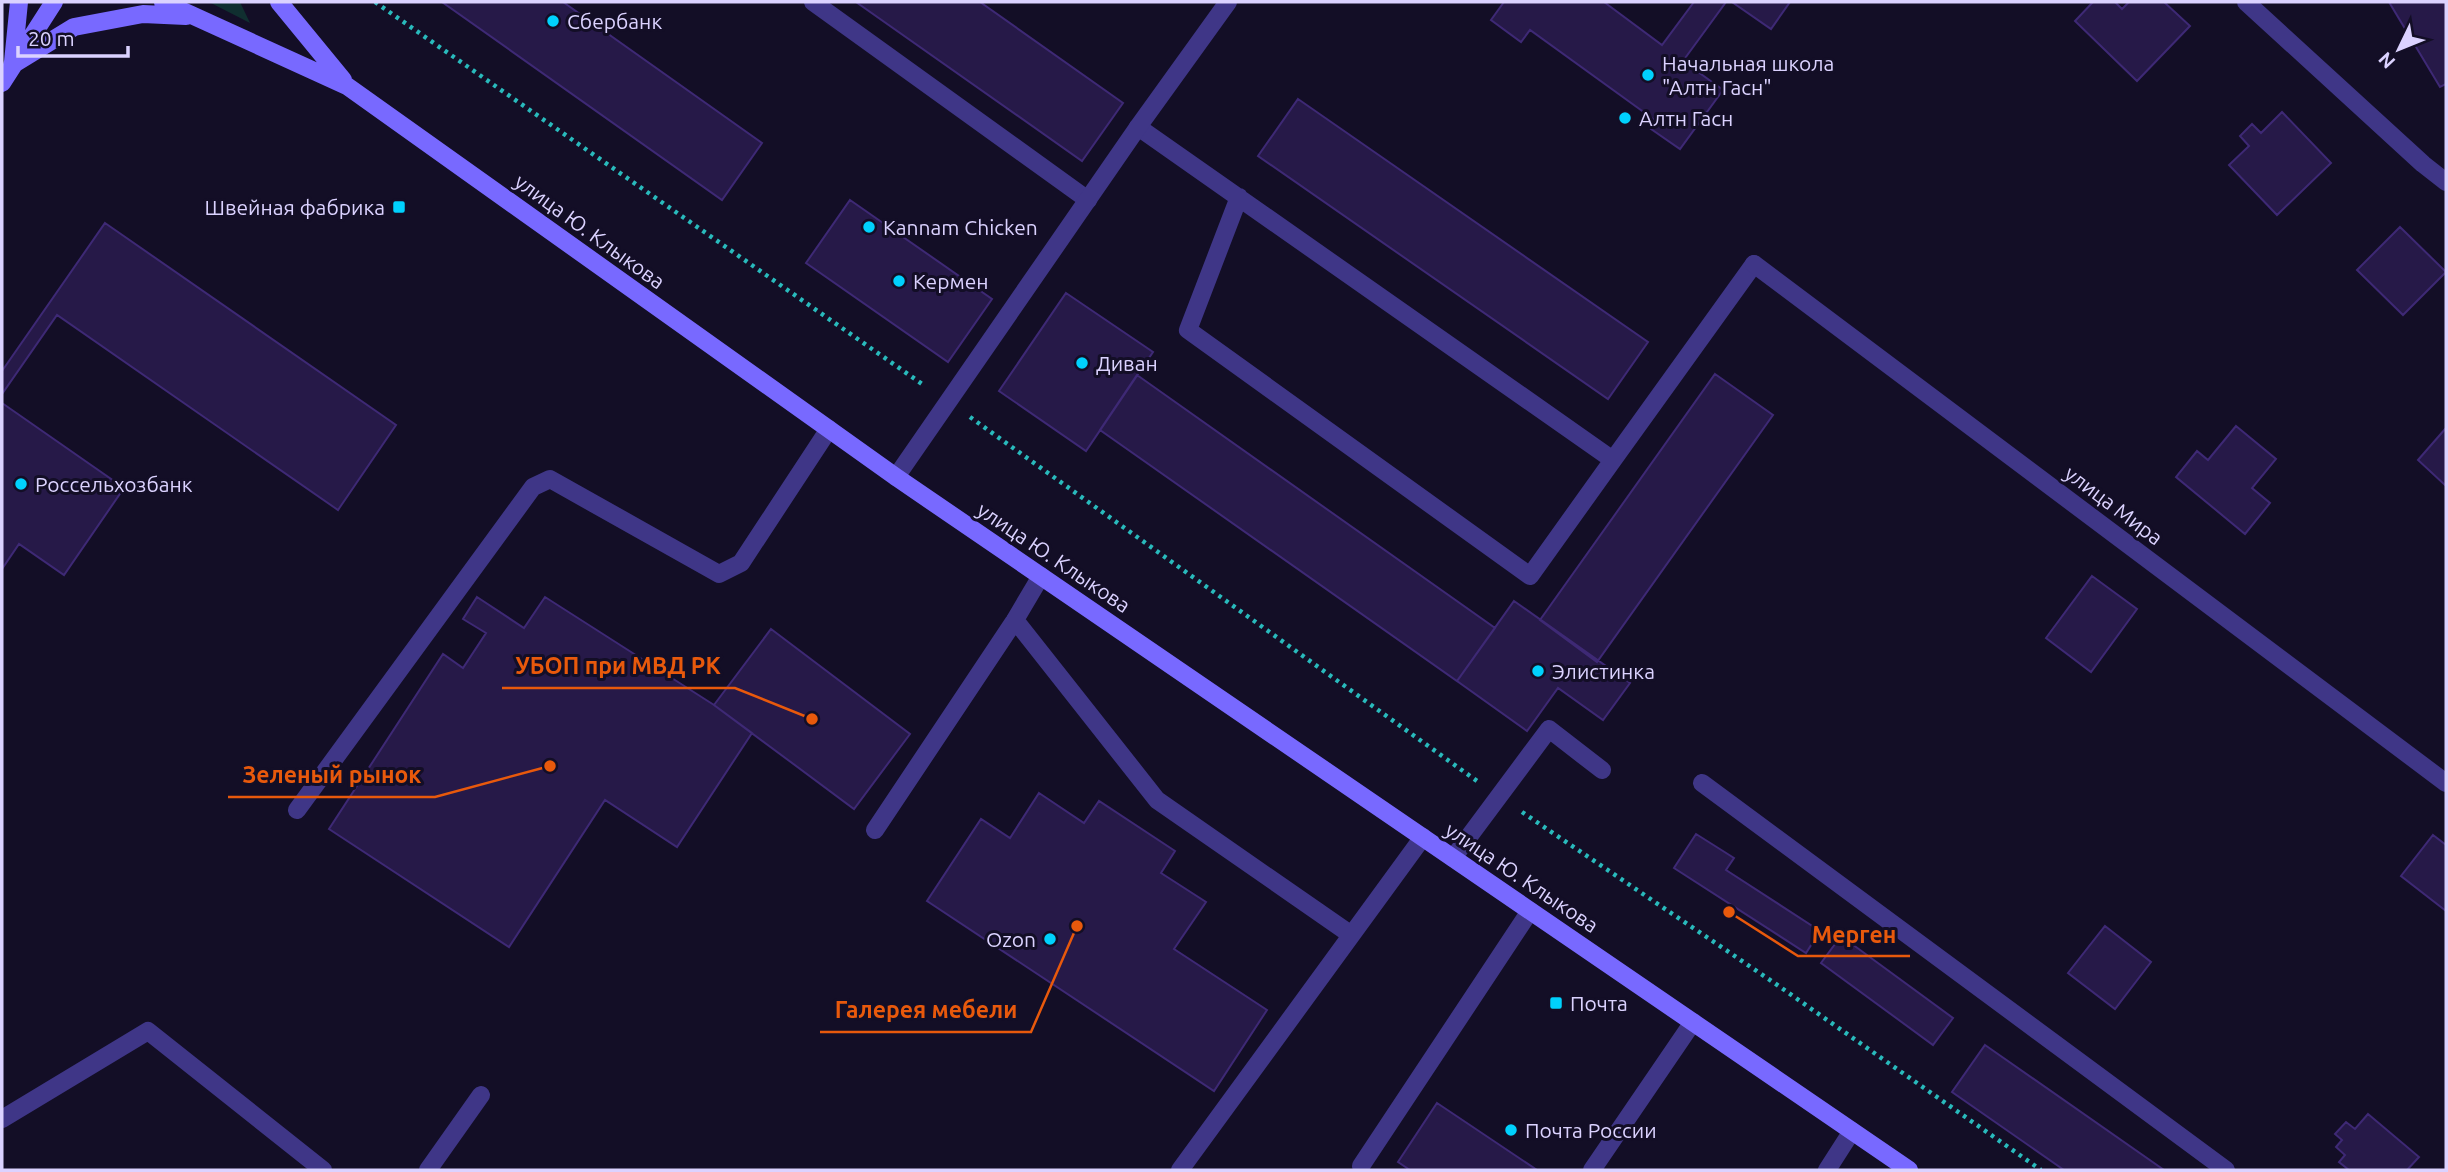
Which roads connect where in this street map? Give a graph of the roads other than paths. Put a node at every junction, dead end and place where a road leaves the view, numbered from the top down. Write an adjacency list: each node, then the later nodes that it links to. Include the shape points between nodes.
1 (19, 2): 9 (main road)
2 (54, 2): 9 (main road)
3 (163, 2): 8 (main road, улица Ю. Клыкова)
4 (279, 2): 11 (main road)
5 (813, 2): 15 (street)
6 (2246, 2): 13 (street)
7 (1223, 4): 12 (street)
8 (195, 16): 9 (main road, via 143,14 74,27); 11 (main road, улица Ю. Клыкова)
9 (12, 65): 10 (main road)
10 (2, 83)
11 (347, 86): 16 (main road, улица Ю. Клыкова)
12 (1138, 127): 14 (street); 15 (street)
13 (2446, 182)
14 (1239, 197): 17 (street); 17 (street, via 1188,330 1530,576)
15 (1088, 200): 18 (street)
16 (829, 429): 18 (main road, улица Ю. Клыкова); 24 (street, via 741,562 719,574 550,479 533,487)
17 (1613, 460): 23 (street, улица Мира, via 1754,264)
18 (896, 477): 19 (main road, улица Ю. Клыкова)
19 (1041, 576): 20 (street); 26 (main road, улица Ю. Клыкова)
20 (1015, 620): 25 (street); 29 (street, via 1157,800)
21 (1602, 770): 27 (street, via 1549,729)
22 (1702, 783): 41 (street)
23 (2446, 783)
24 (297, 810)
25 (875, 830)
26 (1423, 837): 27 (main road, улица Ю. Клыкова); 29 (street)
27 (1453, 858): 28 (main road, улица Ю. Клыкова)
28 (1530, 911): 30 (main road, улица Ю. Клыкова); 34 (street)
29 (1350, 934): 37 (street)
30 (1693, 1022): 33 (main road, улица Ю. Клыкова); 38 (street)
31 (481, 1095): 36 (street)
32 (2, 1119): 35 (street, via 148,1031)
33 (1852, 1131): 39 (street); 40 (main road, улица Ю. Клыкова)
34 (1361, 1166)
35 (323, 1170)
36 (428, 1170)
37 (1180, 1170)
38 (1592, 1170)
39 (1827, 1170)
40 (1909, 1170)
41 (2227, 1170)

